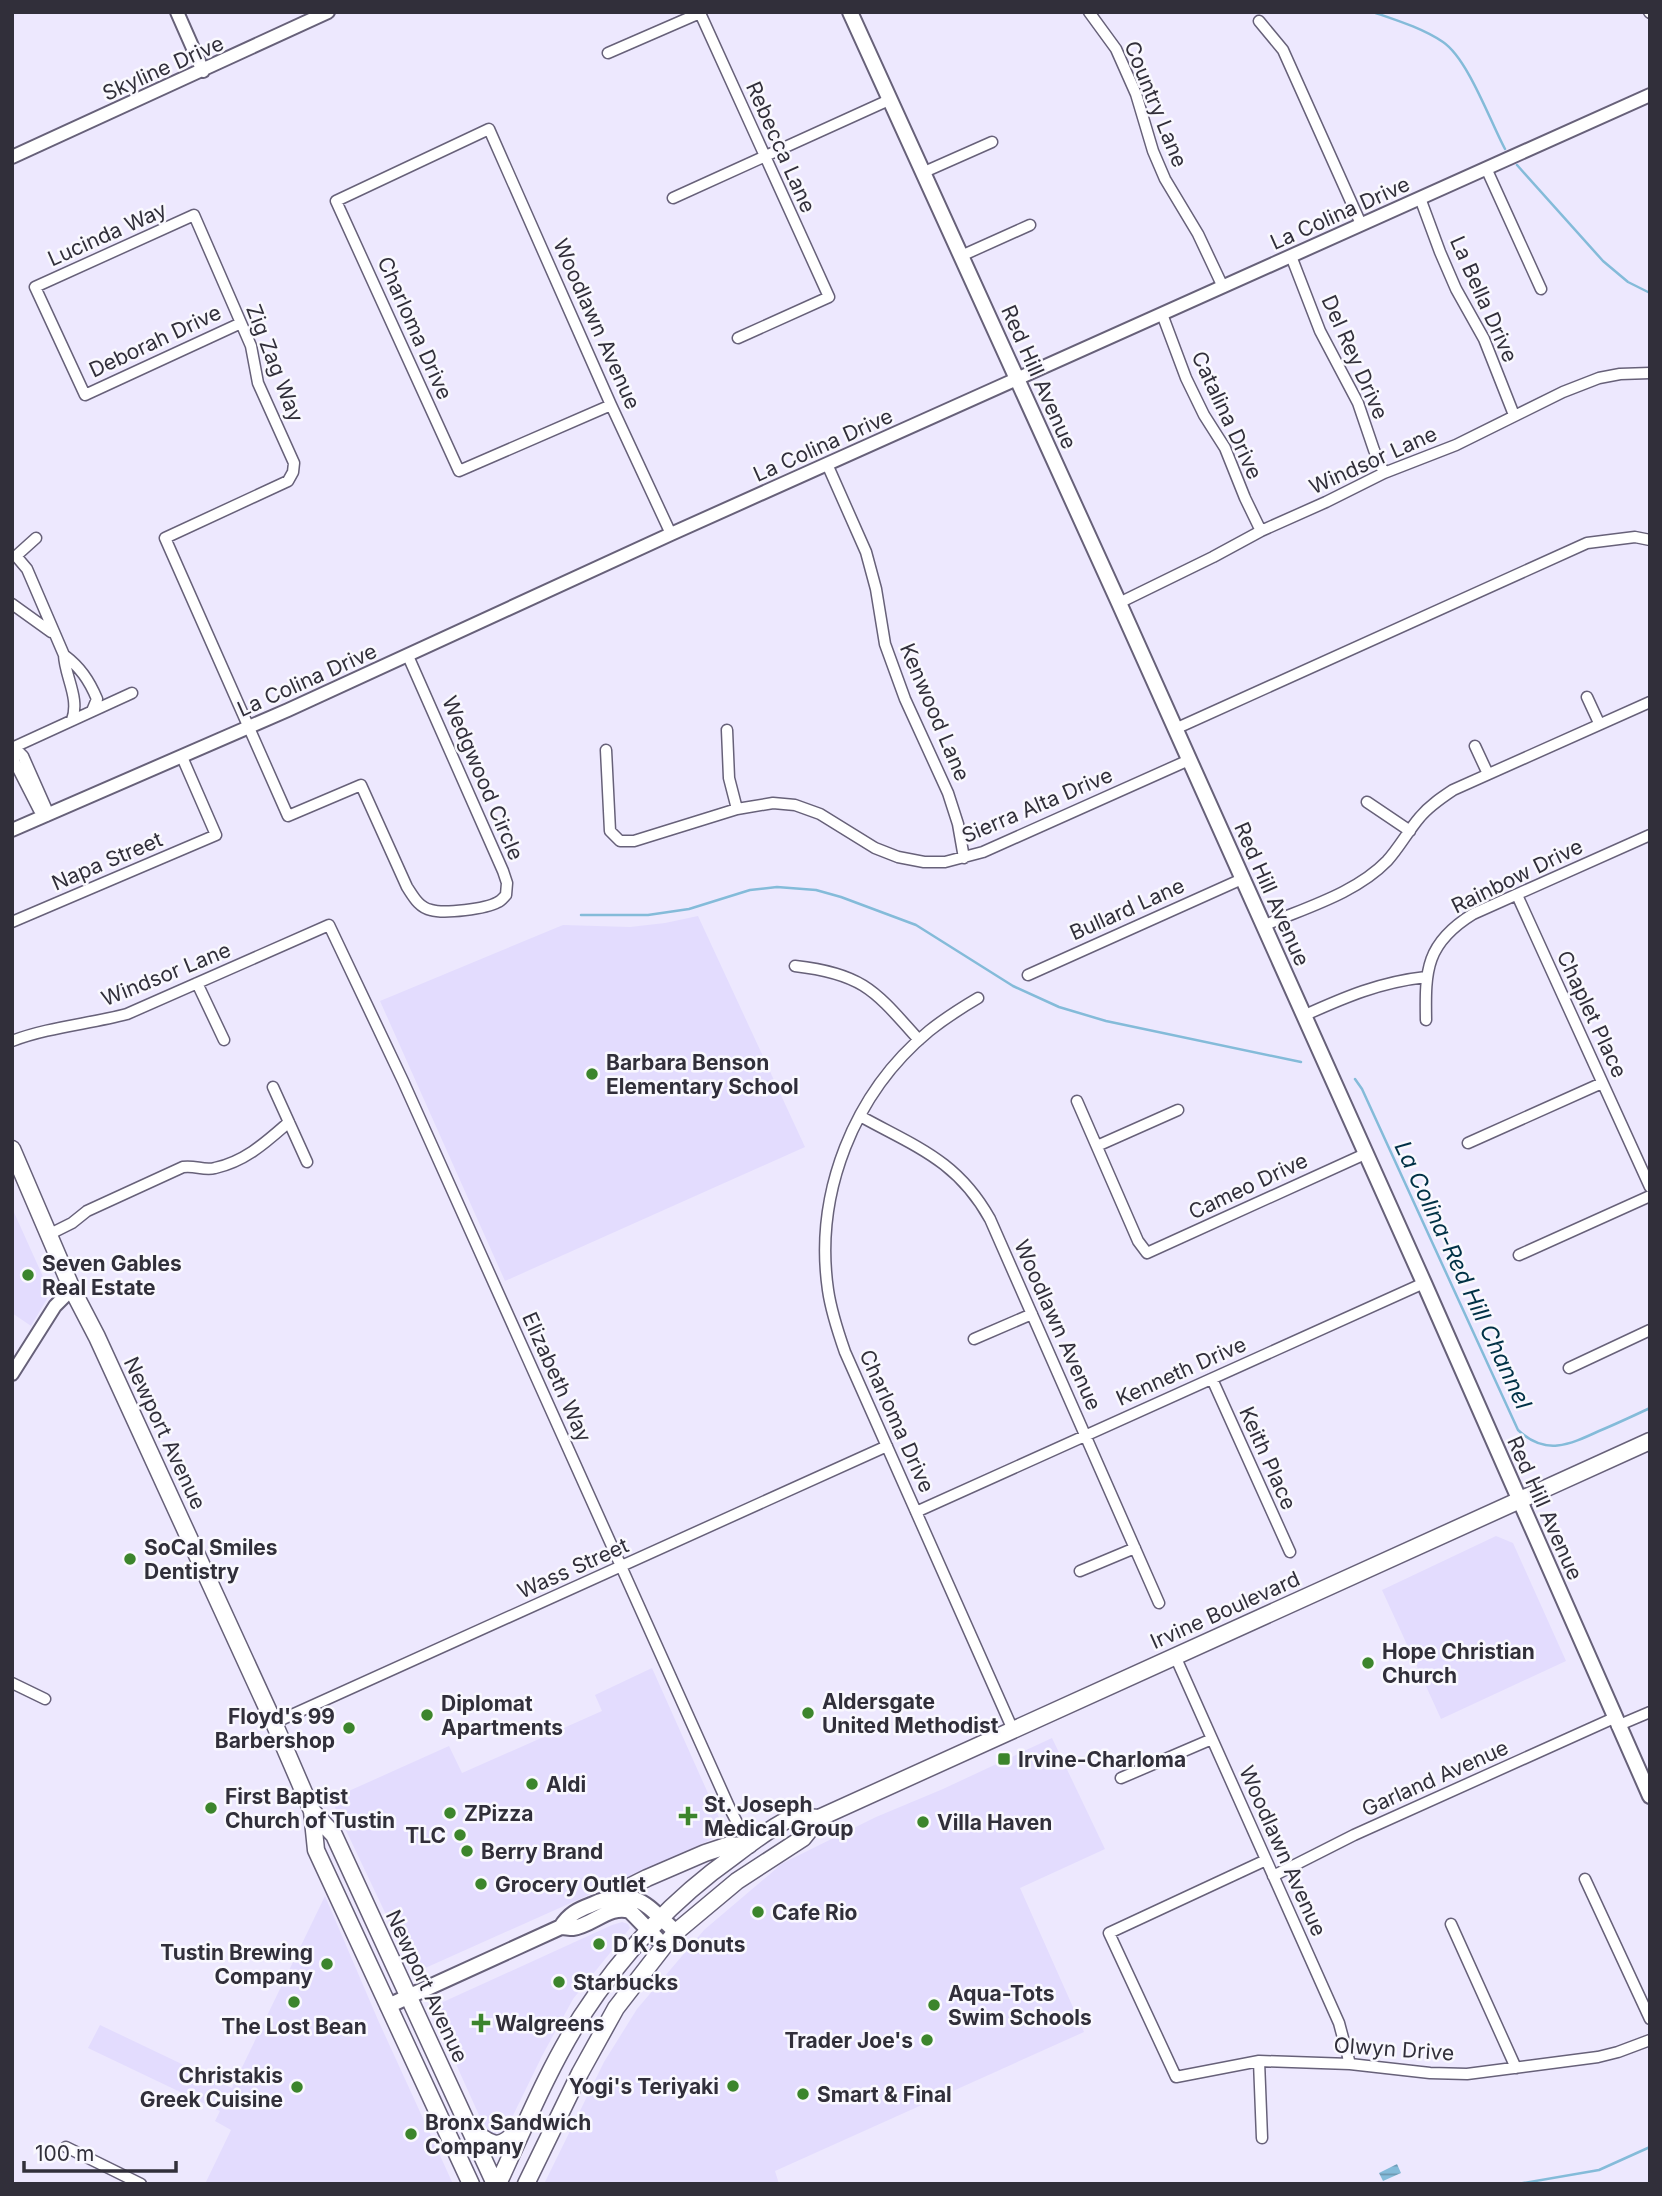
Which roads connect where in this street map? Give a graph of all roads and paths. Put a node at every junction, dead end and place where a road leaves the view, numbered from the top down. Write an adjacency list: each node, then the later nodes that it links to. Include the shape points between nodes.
1 (177, 12): 8 (street)
2 (328, 12): 8 (street, Skyline Drive)
3 (850, 12): 10 (main road, Red Hill Avenue)
4 (1089, 12): 24 (street, Country Lane, via 1116,49 1165,179)
5 (700, 13): 7 (street); 14 (street, Rebecca Lane)
6 (1259, 21): 20 (street, via 1283,50)
7 (608, 53)
8 (203, 71): 13 (street, Skyline Drive)
9 (1650, 95): 15 (street, La Colina Drive)
10 (889, 100): 14 (street); 16 (main road, Red Hill Avenue)
11 (489, 129): 32 (street, Woodlawn Avenue); 32 (street, Charloma Drive, via 336,201 459,471)
12 (992, 142): 16 (street)
13 (12, 157)
14 (764, 157): 17 (street); 28 (street, Rebecca Lane, via 829,297)
15 (1486, 168): 18 (street, La Colina Drive); 25 (street)
16 (922, 173): 22 (main road, Red Hill Avenue)
17 (673, 198)
18 (1420, 198): 20 (street, La Colina Drive); 33 (street, La Bella Drive, via 1440,253 1484,339)
19 (194, 215): 27 (street, Zig Zag Way); 31 (street, Lucinda Way, via 35,287)
20 (1361, 224): 23 (street, La Colina Drive)
21 (1030, 225): 22 (street)
22 (961, 256): 30 (main road, Red Hill Avenue)
23 (1291, 256): 24 (street, La Colina Drive); 35 (street, Del Rey Drive, via 1320,331 1359,403)
24 (1223, 287): 26 (street, La Colina Drive)
25 (1541, 289)
26 (1162, 314): 30 (street, La Colina Drive); 36 (street, Catalina Drive, via 1186,378 1225,449)
27 (241, 323): 31 (street, Deborah Drive); 52 (street, Zig Zag Way, via 258,383 294,463 293,472 288,481 165,538)
28 (738, 338)
29 (1650, 373): 33 (street, Windsor Lane, via 1599,378)
30 (1017, 380): 34 (street, La Colina Drive); 41 (main road, Red Hill Avenue)
31 (85, 395)
32 (611, 405): 37 (street, Woodlawn Avenue)
33 (1514, 415): 35 (street, Windsor Lane, via 1456,445)
34 (827, 464): 37 (street, La Colina Drive); 67 (street, Kenwood Lane, via 866,552 885,644 948,793)
35 (1384, 472): 36 (street, Windsor Lane)
36 (1261, 531): 41 (street, Windsor Lane)
37 (671, 534): 45 (street, La Colina Drive)
38 (36, 538): 40 (street)
39 (1650, 540): 53 (street, via 1635,537 1587,543)
40 (14, 556): 43 (street, via 27,569)
41 (1119, 603): 53 (main road, Red Hill Avenue)
42 (12, 604): 43 (street)
43 (55, 634): 44 (street)
44 (64, 655): 49 (street, via 92,687 97,699); 50 (street, via 75,705)
45 (408, 656): 52 (street, La Colina Drive); 52 (street, Wedgwood Circle, via 503,871 506,895 500,902 448,911 429,910 417,902 361,785 288,817)
46 (132, 693): 49 (street)
47 (1587, 697): 51 (street)
48 (1650, 702): 51 (street)
49 (91, 711): 50 (street)
50 (72, 720): 56 (street)
51 (1599, 723): 60 (street)
52 (248, 727): 58 (street, La Colina Drive)
53 (1175, 729): 59 (main road, Red Hill Avenue)
54 (727, 730): 62 (street, via 729,778)
55 (1475, 746): 60 (street)
56 (13, 748): 63 (street, via 23,757)
57 (606, 750): 62 (street, Sierra Alta Drive, via 610,831 620,841 635,841)
58 (182, 757): 63 (street, La Colina Drive); 70 (street, Napa Street, via 216,835)
59 (1189, 760): 67 (street, Sierra Alta Drive); 68 (main road, Red Hill Avenue)
60 (1488, 774): 65 (street, via 1436,802)
61 (1367, 802): 65 (street)
62 (737, 809): 67 (street, Sierra Alta Drive, via 773,803 795,805 898,857 924,863)
63 (46, 816): 64 (street, La Colina Drive)
64 (12, 830)
65 (1410, 831): 72 (street, via 1367,878)
66 (1650, 835): 69 (street, Rainbow Drive)
67 (964, 858)
68 (1242, 879): 72 (main road, Red Hill Avenue); 74 (street, Bullard Lane)
69 (1517, 895): 75 (street, Rainbow Drive, via 1459,922 1437,947); 83 (street, Chaplet Place)
70 (12, 922)
71 (329, 925): 76 (street, Windsor Lane); 113 (street, Elizabeth Way)
72 (1263, 926): 78 (main road, Red Hill Avenue)
73 (795, 966): 81 (street, via 826,970 858,982 880,998)
74 (1028, 975)
75 (1426, 977): 78 (street, via 1388,982); 79 (street, Rainbow Drive)
76 (197, 983): 80 (street); 82 (street, Windsor Lane, via 127,1014)
77 (978, 998): 81 (street)
78 (1303, 1016): 92 (main road, Red Hill Avenue)
79 (1426, 1020)
80 (224, 1040)
81 (919, 1040): 87 (street, via 884,1078)
82 (12, 1041)
83 (1602, 1083): 89 (street); 94 (street, Chaplet Place)
84 (273, 1087): 88 (street)
85 (1077, 1101): 90 (street)
86 (1178, 1110): 90 (street)
87 (860, 1116): 100 (street, Woodlawn Avenue, via 924,1150 971,1188 990,1219); 108 (street, Charloma Drive, via 839,1162 829,1208 828,1289 845,1352)
88 (289, 1122): 93 (street); 96 (street, via 240,1159 214,1168 183,1167 87,1211)
89 (1468, 1143)
90 (1097, 1146): 92 (street, Cameo Drive, via 1147,1253)
91 (12, 1149): 96 (main road, Newport Avenue)
92 (1365, 1154): 98 (main road, Red Hill Avenue)
93 (307, 1162)
94 (1650, 1187)
95 (1650, 1196): 97 (street)
96 (50, 1234): 99 (main road, Newport Avenue)
97 (1519, 1255)
98 (1424, 1283): 105 (street, Kenneth Drive); 109 (main road, Red Hill Avenue)
99 (72, 1289): 104 (street, via 55,1306); 121 (main road, Newport Avenue)
100 (1032, 1314): 102 (street); 106 (street, Woodlawn Avenue)
101 (1650, 1330): 103 (street)
102 (974, 1339)
103 (1569, 1368)
104 (12, 1374)
105 (1212, 1379): 106 (street, Kenneth Drive); 112 (street, Keith Place)
106 (1086, 1436): 110 (street, Kenneth Drive); 111 (street, Woodlawn Avenue)
107 (1650, 1441): 109 (main road, Irvine Boulevard)
108 (887, 1447): 110 (street, Charloma Drive); 113 (street, Wass Street)
109 (1518, 1500): 116 (main road, Irvine Boulevard); 120 (main road, Red Hill Avenue)
110 (916, 1511): 122 (street, Charloma Drive)
111 (1135, 1548): 114 (street); 115 (street, Woodlawn Avenue)
112 (1290, 1552)
113 (621, 1568): 121 (street, Wass Street); 128 (street, Elizabeth Way)
114 (1080, 1571)
115 (1159, 1603)
116 (1175, 1656): 122 (main road, Irvine Boulevard); 123 (street, Woodlawn Avenue)
117 (12, 1684): 118 (street)
118 (45, 1699)
119 (1650, 1712): 120 (street, Garland Avenue)
120 (1616, 1722): 125 (main road, Red Hill Avenue); 130 (street, Garland Avenue, via 1354,1835)
121 (274, 1723): 126 (main road, Newport Avenue)
122 (1013, 1730): 127 (main road, Irvine Boulevard)
123 (1212, 1739): 124 (street); 129 (street, Woodlawn Avenue)
124 (1121, 1778)
125 (1650, 1796)
126 (312, 1811): 138 (main road, Newport Avenue, via 334,1835); 139 (main road, Newport Avenue, via 316,1850)
127 (819, 1818): 128 (main road, Irvine Boulevard, via 793,1817); 136 (main road, Irvine Boulevard, via 803,1838 737,1881)
128 (749, 1845): 132 (main road, via 705,1853); 133 (main road, Irvine Boulevard, via 695,1885)
129 (1266, 1860): 130 (street, Woodlawn Avenue); 142 (street, Olwyn Drive, via 1109,1933 1176,2077)
130 (1273, 1876): 143 (street, Woodlawn Avenue, via 1339,2023)
131 (1585, 1879): 140 (street)
132 (609, 1897): 133 (main road, via 639,1900); 135 (main road, via 568,1916)
133 (655, 1923): 135 (main road, via 624,1909 574,1928); 136 (main road); 137 (main road); 145 (main road, Irvine Boulevard, via 581,2018)
134 (1451, 1924): 144 (street)
135 (561, 1927): 138 (main road)
136 (676, 1932): 137 (main road, Irvine Boulevard)
137 (664, 1946): 152 (main road, Irvine Boulevard, via 606,2025)
138 (409, 1996): 139 (main road); 146 (main road, Newport Avenue)
139 (388, 2006): 150 (main road, Newport Avenue)
140 (1650, 2018)
141 (1650, 2040): 144 (street, Olwyn Drive, via 1598,2057)
142 (1259, 2061): 143 (street, Olwyn Drive); 147 (street)
143 (1350, 2064): 144 (street, Olwyn Drive, via 1466,2074)
144 (1516, 2068)
145 (530, 2116): 146 (main road, via 500,2144 484,2140); 151 (main road, Irvine Boulevard)
146 (469, 2128): 151 (main road, Newport Avenue)
147 (1262, 2138)
148 (66, 2147): 149 (street)
149 (141, 2184)
150 (471, 2184)
151 (496, 2184)
152 (526, 2184)

